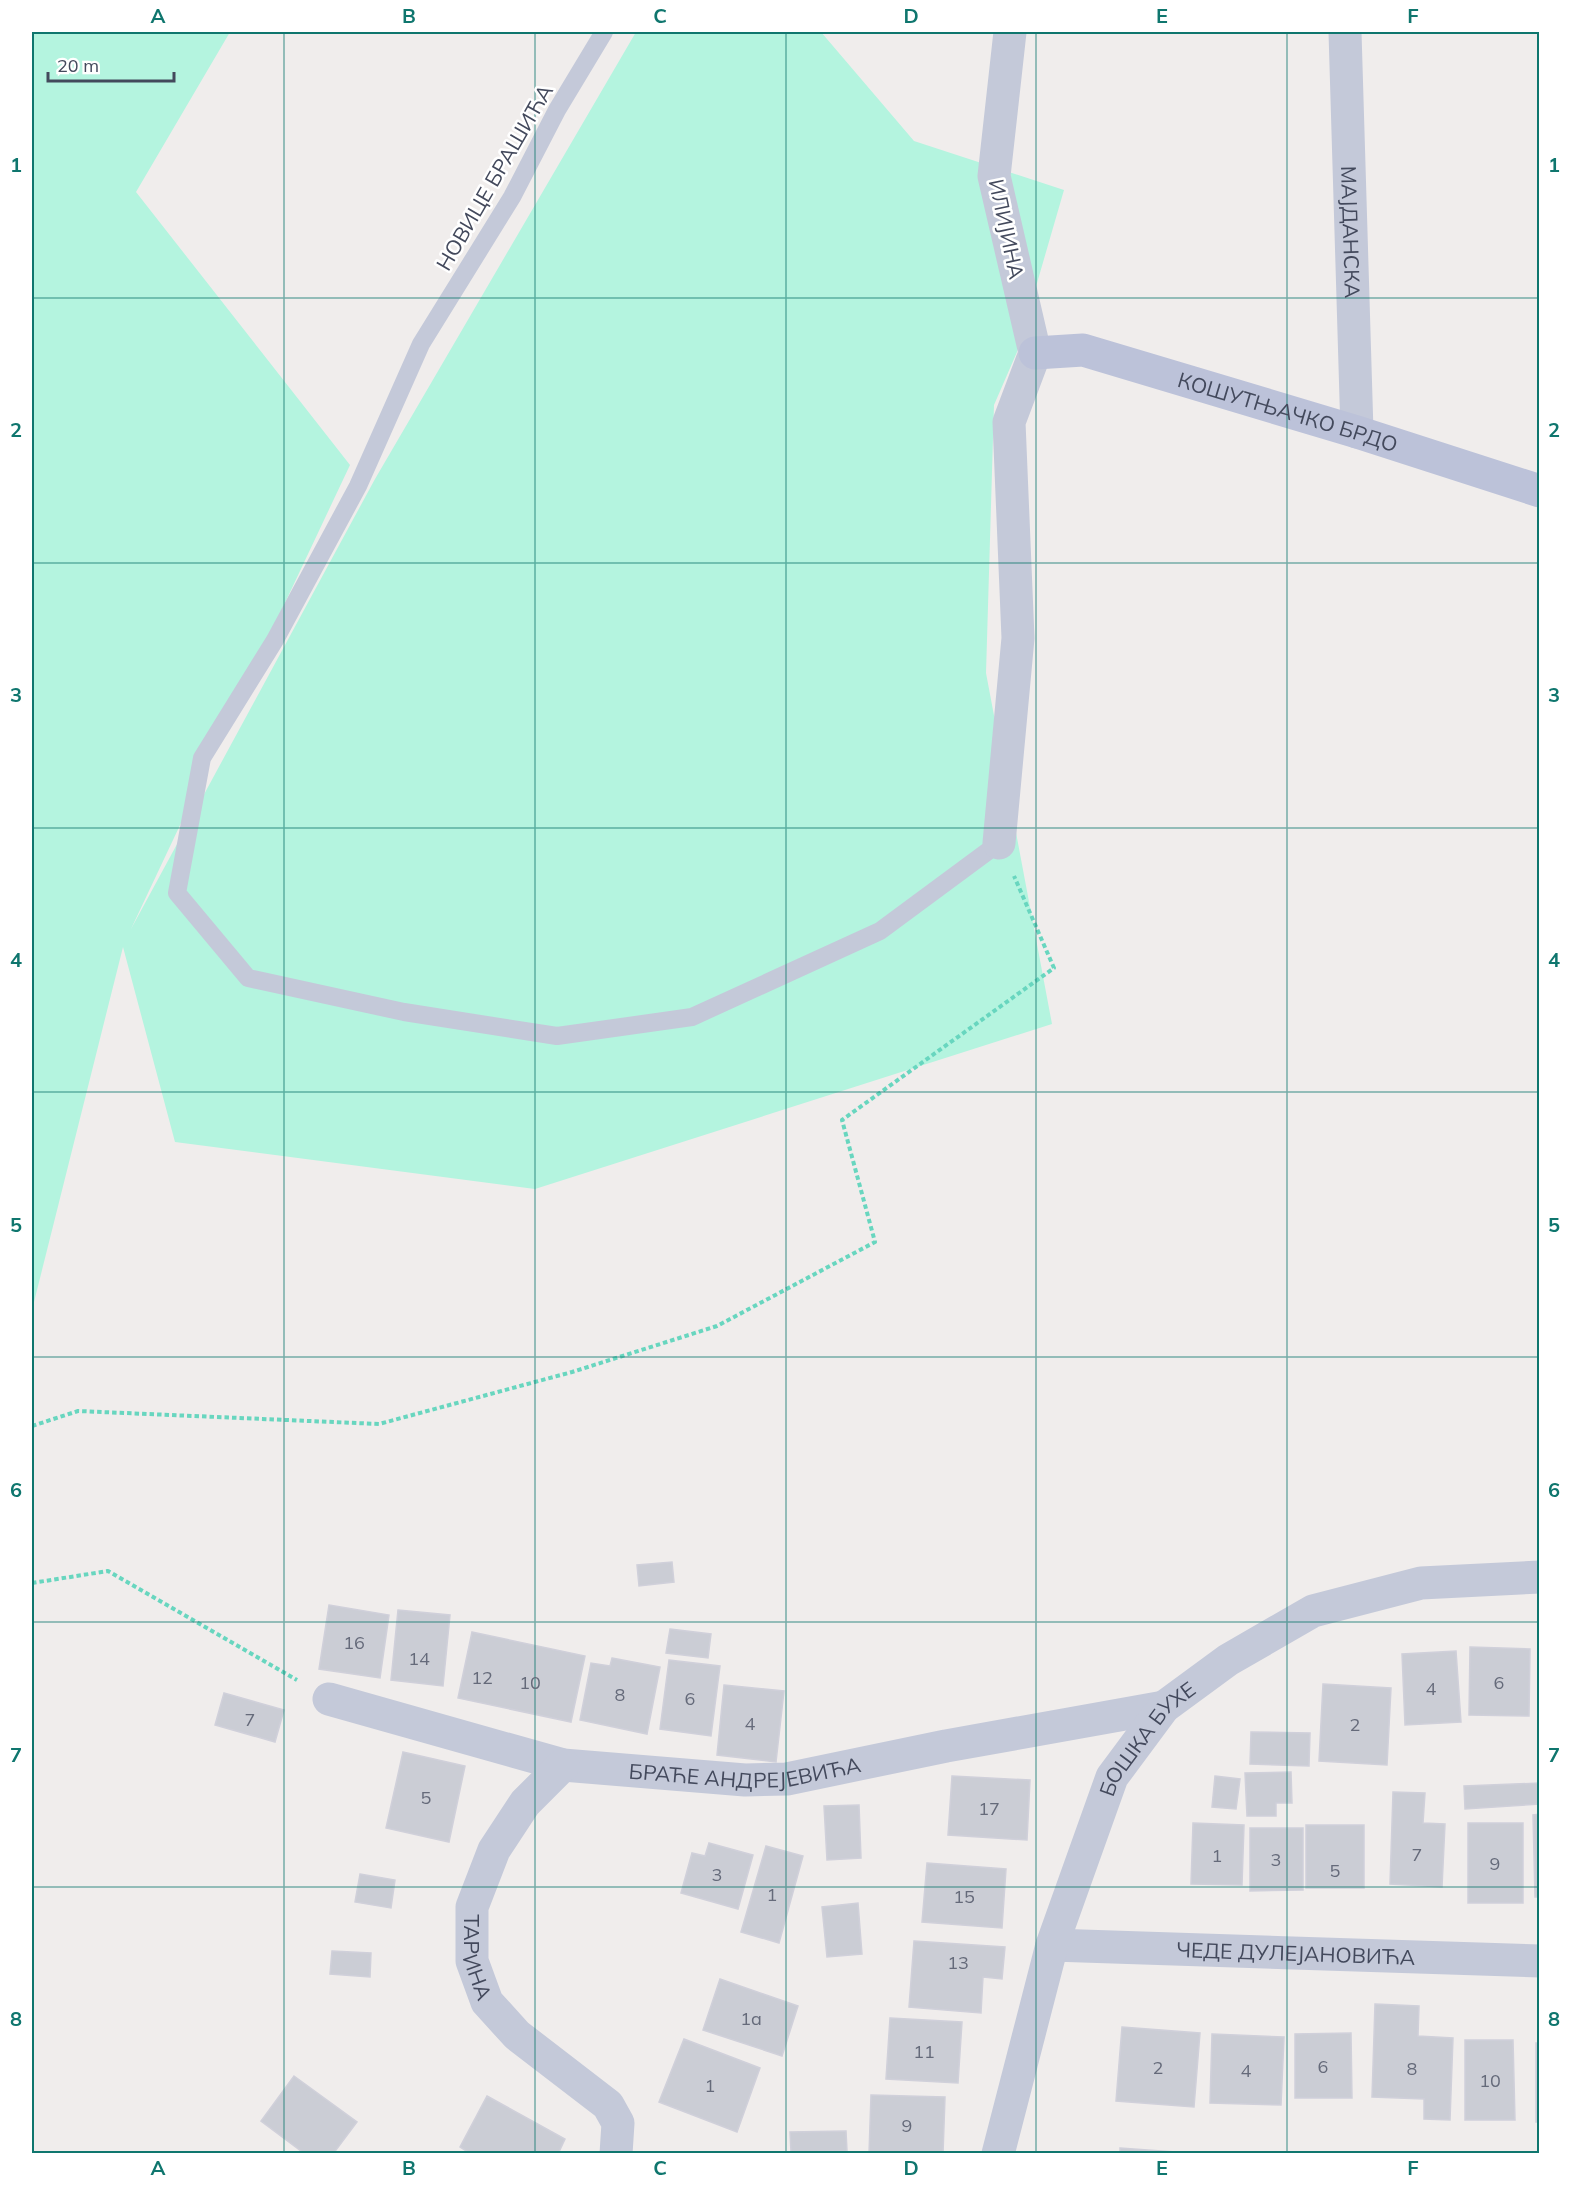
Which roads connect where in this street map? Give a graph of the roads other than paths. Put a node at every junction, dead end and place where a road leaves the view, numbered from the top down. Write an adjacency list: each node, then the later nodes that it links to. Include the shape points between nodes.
1 (604, 32): 7 (lane, НОВИЦЕ БРАШИЋА, via 557,110 512,197 421,344 358,486 275,640 202,758 177,893 248,978 404,1012 557,1036 692,1017 880,932)
2 (1010, 32): 4 (street, ИЛИЈИНА, via 994,176)
3 (1345, 32): 5 (street, МАЈДАНСКА)
4 (1035, 353): 5 (street, КОШУТЊАЧКО БРДО, via 1083,350); 7 (street, via 1009,422 1018,638)
5 (1357, 432): 6 (street, КОШУТЊАЧКО БРДО)
6 (1539, 491)
7 (999, 843)
8 (1539, 1577): 10 (street, БОШКА БУХЕ, via 1421,1583 1313,1611 1228,1660)
9 (329, 1698): 11 (street, БРАЋЕ АНДРЕЈЕВИЋА)
10 (1164, 1707): 11 (street, БРАЋЕ АНДРЕЈЕВИЋА, via 787,1779 745,1780); 12 (street, БОШКА БУХЕ, via 1112,1777)
11 (563, 1765): 14 (street, ТАРИНА, via 525,1803 494,1850 472,1907 472,1961 488,2002 517,2036 609,2105 618,2123)
12 (1052, 1945): 13 (street, ЧЕДЕ ДУЛЕЈАНОВИЋА); 15 (street, БОШКА БУХЕ)
13 (1539, 1960)
14 (616, 2154)
15 (998, 2154)

